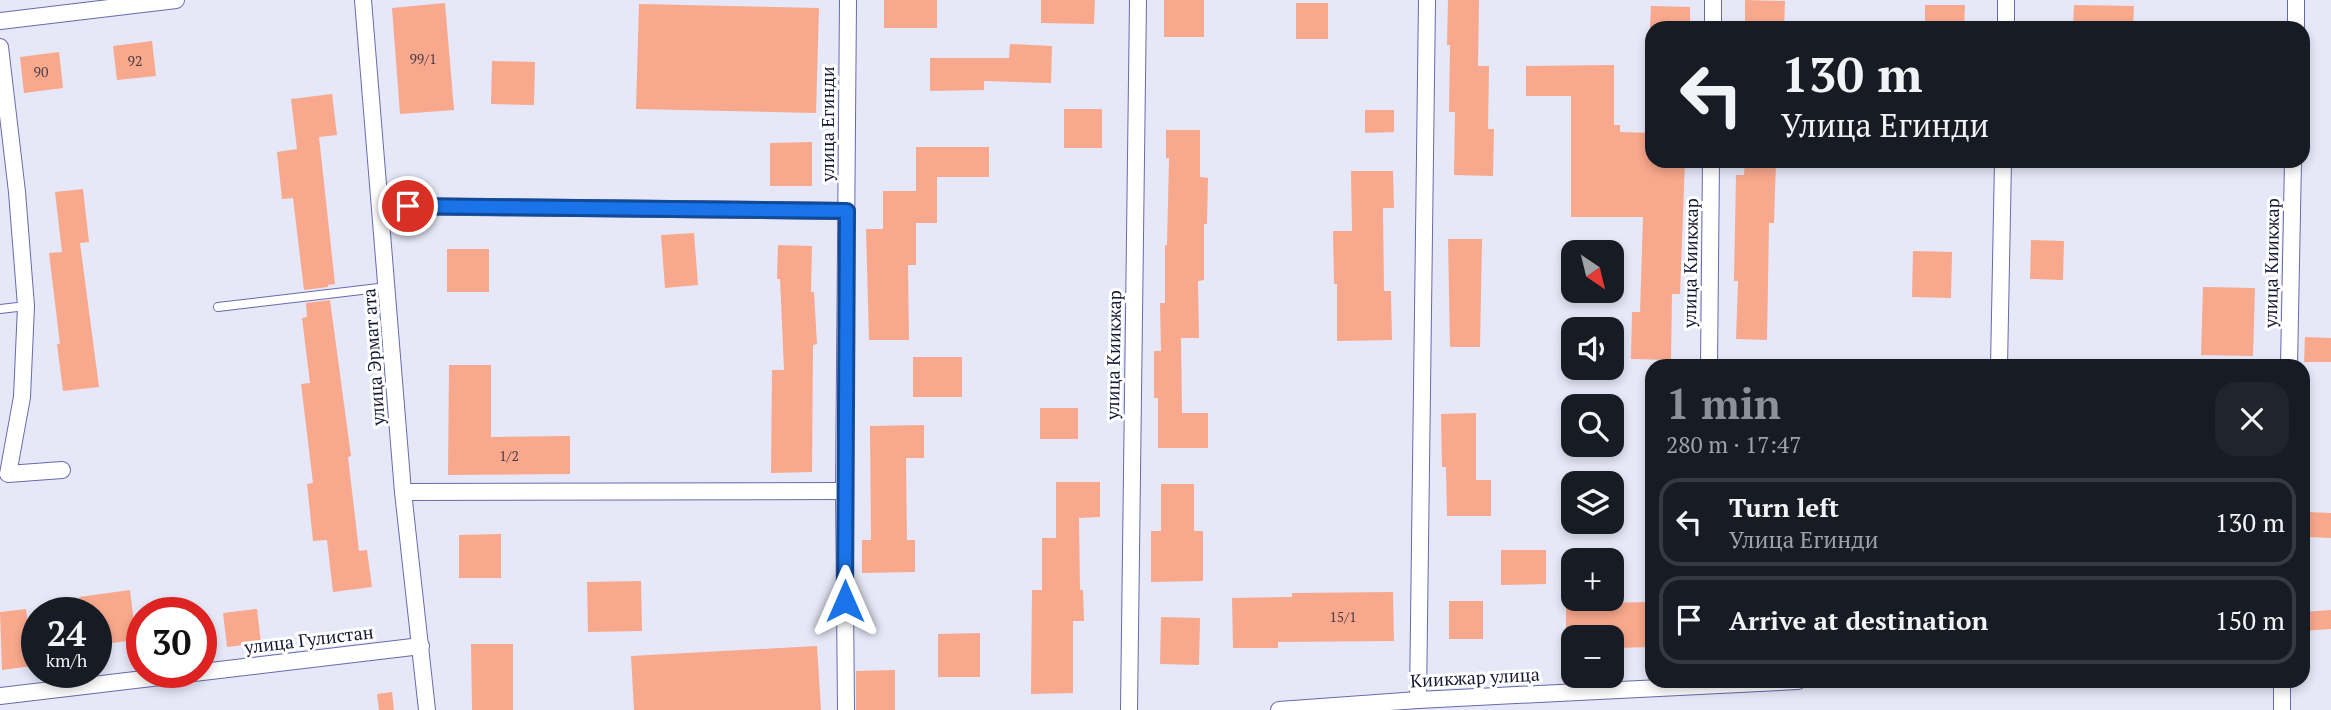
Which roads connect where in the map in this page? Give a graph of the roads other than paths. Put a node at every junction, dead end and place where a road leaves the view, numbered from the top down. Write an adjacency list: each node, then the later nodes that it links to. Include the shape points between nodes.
1 (176, 0): 9 (street)
2 (363, 0): 17 (street, улица Эрмат ата)
3 (848, 0): 18 (street, улица Егинди)
4 (1139, 0): 36 (street, улица Киикжар)
5 (1427, 0): 33 (street)
6 (1713, 0): 10 (street)
7 (2006, 0): 11 (street)
8 (2296, 0): 12 (street)
9 (0, 21)
10 (1713, 21)
11 (2006, 21)
12 (2296, 21)
13 (0, 47): 20 (street)
14 (1711, 168): 23 (street, улица Киикжар)
15 (2003, 168): 24 (street)
16 (2293, 168): 25 (street, улица Киикжар)
17 (381, 206): 18 (street); 19 (street, улица Эрмат ата)
18 (847, 211): 27 (street, улица Егинди)
19 (387, 286): 21 (lane); 28 (street, улица Эрмат ата)
20 (26, 306): 22 (lane); 26 (street, via 22,397 8,474)
21 (218, 307)
22 (0, 309)
23 (1709, 359)
24 (2000, 359)
25 (2289, 359)
26 (62, 470)
27 (844, 491): 28 (street); 35 (street, улица Егинди)
28 (403, 492): 29 (street, улица Эрмат ата)
29 (421, 646): 32 (street, улица Гулистан); 34 (street, улица Эрмат ата)
30 (1645, 687): 33 (street, Киикжар улица)
31 (2282, 688): 38 (street)
32 (0, 696)
33 (1418, 700): 37 (street, Киикжар улица)
34 (427, 710)
35 (846, 710)
36 (1129, 710)
37 (1279, 710)
38 (2282, 710)

